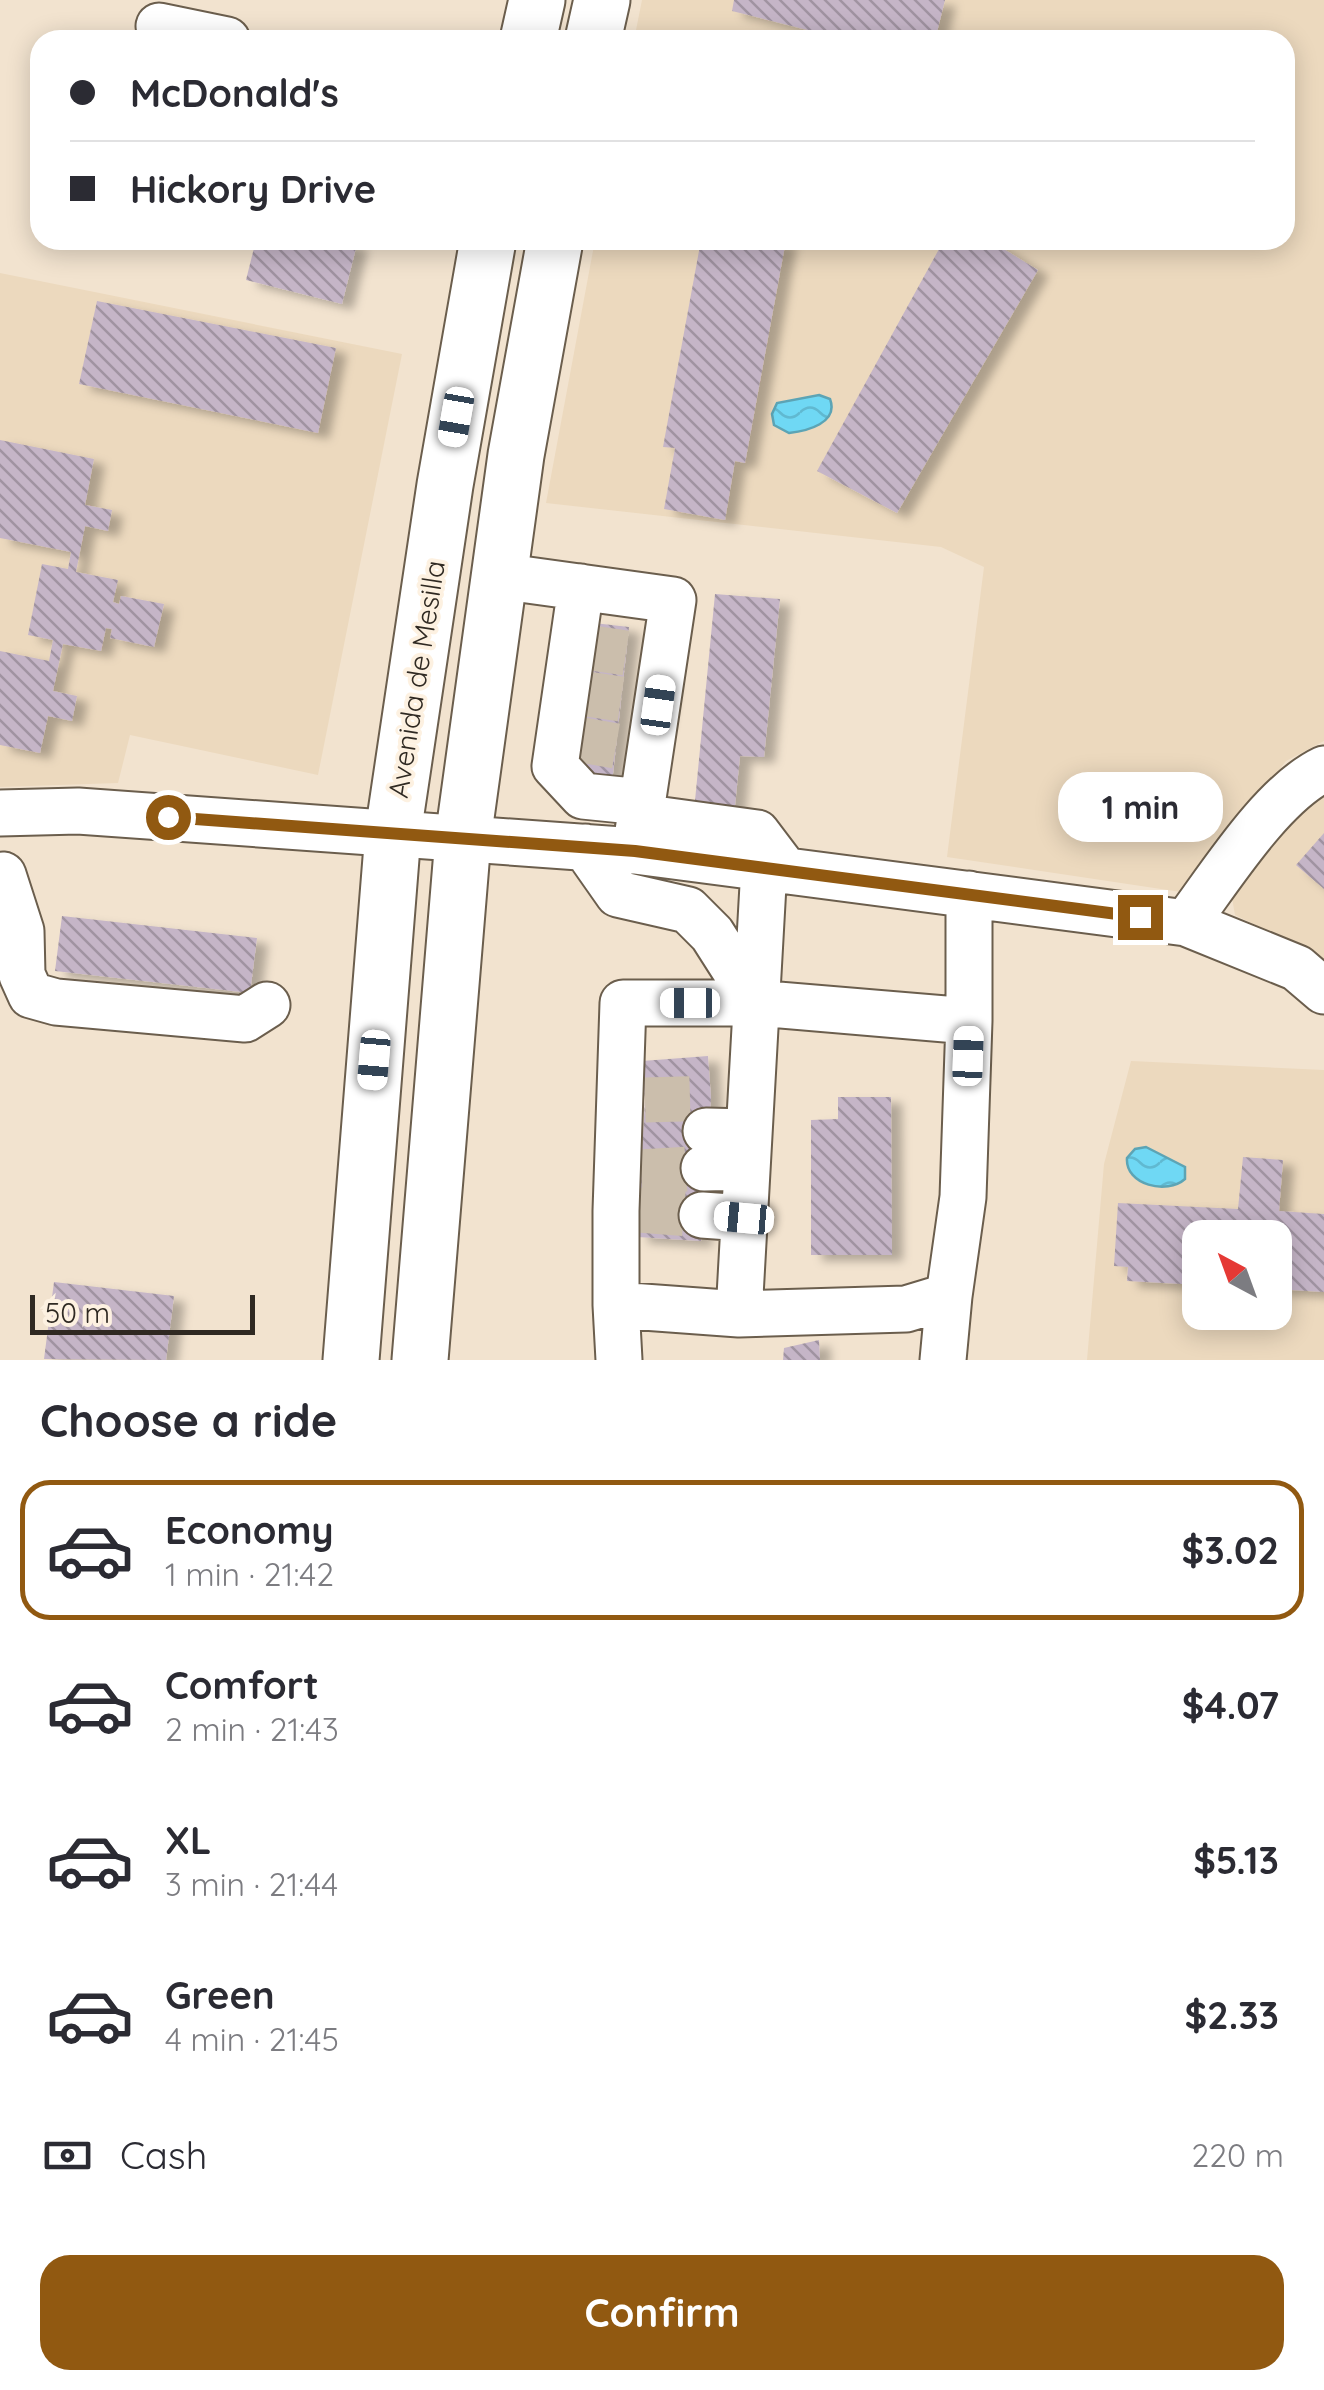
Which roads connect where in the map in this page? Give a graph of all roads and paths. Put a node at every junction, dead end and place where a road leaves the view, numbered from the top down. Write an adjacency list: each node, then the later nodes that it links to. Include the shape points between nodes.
1 (537, 0): 5 (main road)
2 (602, 0): 6 (main road)
3 (158, 26): 4 (street)
4 (178, 30)
5 (530, 30)
6 (595, 30)
7 (486, 250): 9 (main road, Avenida de Mesilla)
8 (553, 250): 10 (main road)
9 (451, 449): 10 (main road); 19 (main road, Avenida de Mesilla)
10 (516, 455): 11 (main road)
11 (500, 576): 12 (street); 20 (main road)
12 (581, 586): 13 (street); 13 (street, via 673,600)
13 (614, 651): 14 (street); 14 (street)
14 (608, 697): 15 (street); 15 (street)
15 (602, 743): 18 (street); 18 (street, via 556,766 583,796)
16 (1324, 769): 25 (street, via 1305,778 1248,840)
17 (0, 813): 19 (street, via 78,811)
18 (639, 823): 21 (street); 22 (street)
19 (392, 834): 20 (street); 33 (main road, Avenida de Mesilla)
20 (463, 839): 21 (street); 34 (main road)
21 (585, 847): 27 (street, via 618,894 688,910 712,934)
22 (774, 869): 24 (street); 27 (street)
23 (3, 875): 28 (street, via 22,931 22,975 31,995 218,1018 245,1019)
24 (969, 894): 25 (street); 29 (street)
25 (1186, 922): 26 (street, via 1297,968)
26 (1324, 990)
27 (756, 1003): 29 (street); 31 (street, via 624,1003 631,1153); 32 (street, via 728,1132 723,1217)
28 (267, 1004)
29 (969, 1021): 30 (street, via 963,1198)
30 (950, 1296): 32 (street, via 906,1309); 36 (street)
31 (616, 1305): 32 (street); 35 (street)
32 (739, 1314)
33 (351, 1360)
34 (420, 1360)
35 (618, 1360)
36 (942, 1360)

